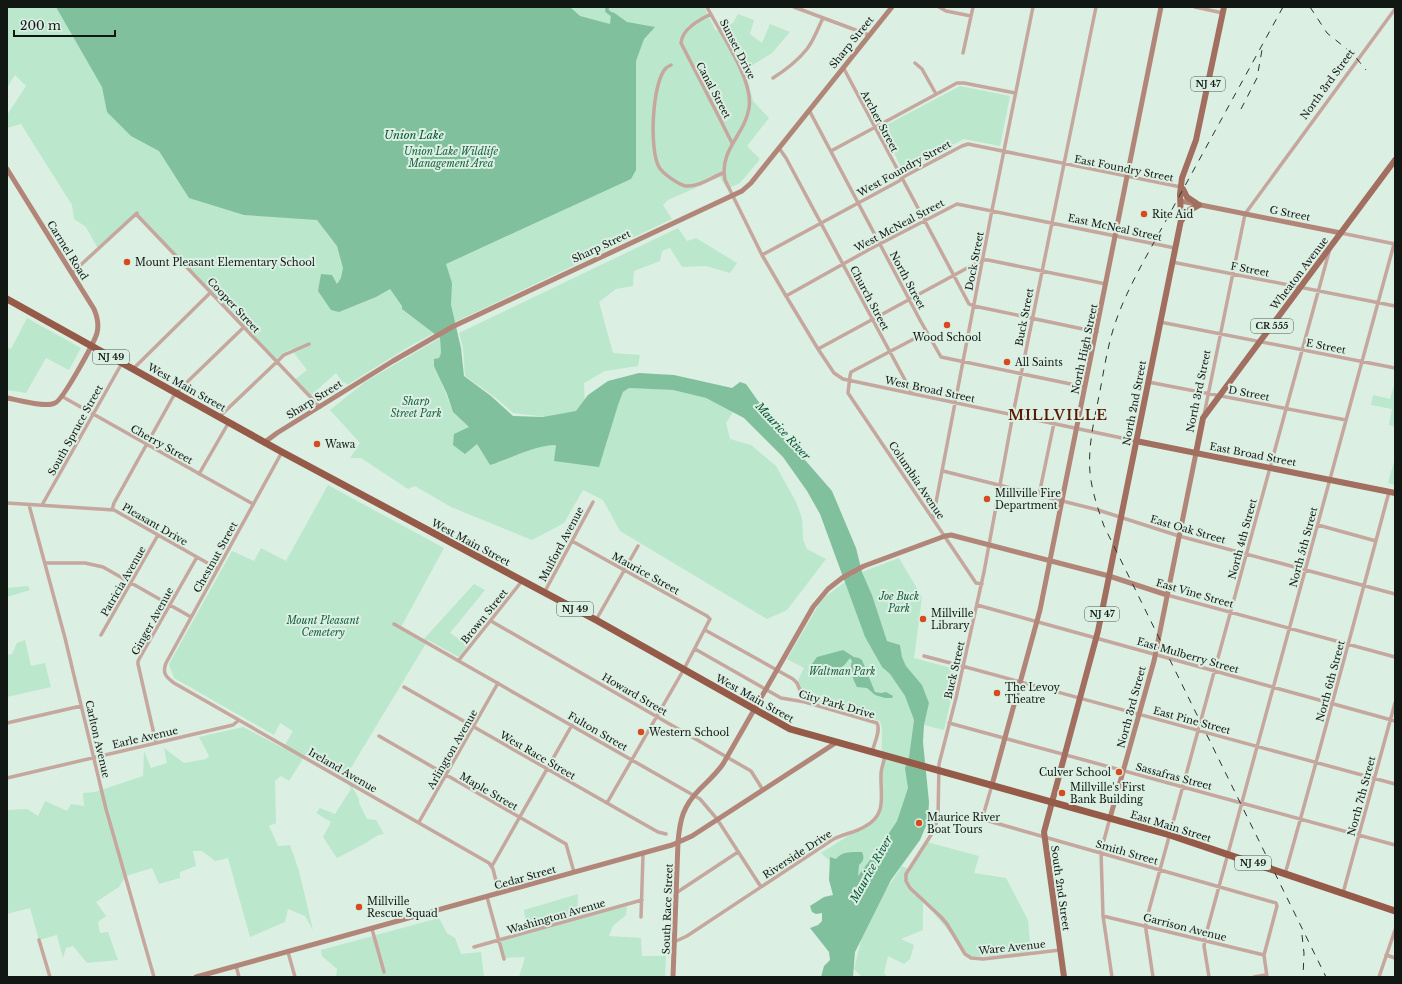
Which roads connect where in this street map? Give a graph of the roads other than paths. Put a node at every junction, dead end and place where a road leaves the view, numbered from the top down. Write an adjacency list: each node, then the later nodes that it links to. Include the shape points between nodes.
1 (707, 7): 12 (street, Sunset Drive)
2 (794, 7): 14 (street)
3 (892, 7): 15 (street, Sharp Street)
4 (939, 7): 13 (street)
5 (972, 7): 13 (street)
6 (1033, 7): 21 (street, Dock Street)
7 (1096, 7): 30 (street, Buck Street)
8 (1161, 7): 33 (street, North High Street)
9 (1196, 7): 11 (street)
10 (1395, 9): 41 (street, North 3rd Street)
11 (1224, 10): 35 (main road, North 2nd Street / NJ 47, via 1196,140)
12 (711, 14): 25 (street, Sunset Drive, via 746,79 749,91 747,115); 25 (street, Canal Street, via 692,26 682,37 681,43)
13 (971, 16): 16 (street)
14 (823, 18): 15 (street); 20 (street, via 806,50 781,74)
15 (869, 35): 19 (street, Sharp Street)
16 (963, 52)
17 (915, 63): 22 (street, via 922,69)
18 (671, 65): 32 (street, via 666,68 656,95 654,112 653,148 659,168 684,186)
19 (843, 67): 23 (street, Sharp Street); 24 (street, Archer Street)
20 (773, 78)
21 (1015, 93): 22 (street, via 961,82); 28 (street, Dock Street)
22 (936, 94): 24 (street)
23 (809, 110): 26 (street, Sharp Street); 27 (street, North Street)
24 (875, 128): 27 (street); 34 (street, Archer Street)
25 (732, 143): 32 (street, Sunset Drive, via 724,162)
26 (779, 148): 36 (street, Sharp Street, via 746,188); 45 (street, Church Street)
27 (831, 151): 38 (street, North Street)
28 (1003, 152): 30 (street, West Foundry Street); 34 (street, West Foundry Street, via 970,144 964,145); 40 (street, Dock Street)
29 (1395, 160): 46 (main road, Wheaton Avenue / CR 555)
30 (1063, 164): 33 (street, East Foundry Street); 43 (street, Buck Street)
31 (7, 169): 57 (street, Carmel Road)
32 (723, 173): 36 (street)
33 (1128, 177): 35 (street, East Foundry Street); 47 (street, North High Street)
34 (902, 179): 38 (street, West Foundry Street); 42 (street, Archer Street)
35 (1181, 187): 37 (main road, North 2nd Street / NJ 47); 39 (main road, via 1187,197)
36 (733, 196): 52 (street); 100 (street, Sharp Street, via 452,327 393,360)
37 (1181, 201): 39 (street, G Street); 44 (main road, North 2nd Street / NJ 47)
38 (858, 203): 45 (street, West Foundry Street); 48 (street, North Street)
39 (1199, 205): 41 (street, G Street); 44 (main road, via 1188,211)
40 (992, 210): 42 (street, West McNeal Street, via 957,204); 43 (street, West McNeal Street); 53 (street, Dock Street)
41 (1245, 214): 46 (street, G Street); 58 (street, North 3rd Street)
42 (924, 221): 48 (street, West McNeal Street); 59 (street, Archer Street)
43 (1052, 222): 47 (street, East McNeal Street); 56 (street, Buck Street)
44 (1180, 222): 50 (main road, North 2nd Street / NJ 47)
45 (821, 223): 52 (street, West Foundry Street); 55 (street, Church Street)
46 (1341, 233): 49 (street, G Street); 51 (main road, Wheaton Avenue / CR 555)
47 (1116, 236): 50 (street, East McNeal Street); 60 (street, North High Street)
48 (880, 244): 55 (street, West McNeal Street); 66 (street, North Street)
49 (1395, 244): 67 (street, North 5th Street)
50 (1175, 248): 54 (main road, North 2nd Street / NJ 47)
51 (1330, 249): 61 (main road, Wheaton Avenue / CR 555); 62 (street, North 4th Street)
52 (762, 254): 64 (street)
53 (982, 260): 56 (street); 59 (street); 68 (street, Dock Street)
54 (1172, 262): 58 (street, F Street); 72 (main road, North 2nd Street / NJ 47)
55 (843, 264): 64 (street, West McNeal Street); 71 (street, Church Street)
56 (1042, 271): 60 (street); 70 (street, Buck Street)
57 (72, 273): 63 (street, Cooper Street, via 137,213); 79 (street, Carmel Road, via 96,313 97,330)
58 (1232, 274): 61 (street, F Street); 76 (street, North 3rd Street)
59 (953, 277): 66 (street); 68 (street, Archer Street, via 966,300)
60 (1106, 284): 75 (street, North High Street)
61 (1301, 287): 62 (street, F Street); 77 (main road, Wheaton Avenue / CR 555)
62 (1318, 291): 67 (street, F Street); 81 (street, North 4th Street)
63 (211, 292): 73 (street, Cooper Street); 88 (street)
64 (786, 296): 80 (street)
65 (7, 299): 79 (highway, West Main Street / NJ 49)
66 (910, 300): 71 (street); 74 (street, North Street)
67 (1378, 303): 69 (street, F Street); 85 (street, North 5th Street)
68 (974, 306): 70 (street); 84 (street, Dock Street)
69 (1395, 306)
70 (1032, 318): 75 (street); 89 (street, Buck Street)
71 (873, 320): 80 (street); 82 (street, Church Street)
72 (1160, 322): 76 (street, E Street); 91 (main road, North 2nd Street / NJ 47)
73 (244, 328): 83 (street, Cooper Street); 93 (street)
74 (927, 332): 82 (street); 84 (street, North Street, via 943,358)
75 (1097, 332): 92 (street, North High Street)
76 (1220, 333): 77 (street, E Street); 95 (street, North 3rd Street)
77 (1261, 341): 81 (street, E Street); 96 (main road, Wheaton Avenue / CR 555)
78 (309, 344): 83 (street, via 285,354)
79 (92, 346): 86 (highway, West Main Street / NJ 49); 97 (street, Carmel Road)
80 (818, 349): 90 (street, West Broad Street, via 837,375)
81 (1302, 350): 85 (street, E Street); 101 (street, North 4th Street)
82 (890, 352): 90 (street, via 850,374); 94 (street, Church Street)
83 (277, 362): 100 (street, Cooper Street); 104 (street)
84 (964, 362): 89 (street); 99 (street, Dock Street)
85 (1362, 362): 87 (street, E Street); 106 (street, North 5th Street)
86 (122, 363): 88 (highway, West Main Street / NJ 49); 102 (street, South Spruce Street)
87 (1395, 368)
88 (133, 369): 93 (highway, West Main Street / NJ 49)
89 (1022, 373): 92 (street); 103 (street, Buck Street)
90 (850, 380): 94 (street, West Broad Street); 130 (street, Columbia Avenue, via 848,391 852,399)
91 (1148, 382): 95 (street, D Street); 110 (main road, North 2nd Street / NJ 47)
92 (1085, 386): 109 (street, North High Street)
93 (176, 393): 104 (highway, West Main Street / NJ 49); 112 (street)
94 (912, 393): 99 (street, West Broad Street)
95 (1208, 393): 96 (street, D Street); 105 (street, North 3rd Street)
96 (1220, 396): 101 (street, D Street); 105 (main road, Wheaton Avenue / CR 555)
97 (63, 397): 98 (street, via 56,403 47,405); 102 (street, Cherry Street)
98 (7, 398)
99 (955, 402): 103 (street, West Broad Street); 116 (street, Dock Street)
100 (320, 407): 111 (street, Sharp Street)
101 (1286, 409): 106 (street, D Street); 115 (street, North 4th Street)
102 (93, 414): 112 (street, Cherry Street); 127 (street, South Spruce Street)
103 (1013, 414): 108 (street, East Broad Street); 119 (street, Buck Street)
104 (219, 417): 107 (highway, West Main Street / NJ 49)
105 (1203, 418): 114 (main road, North 3rd Street / CR 555)
106 (1346, 420): 118 (street, North 5th Street)
107 (229, 422): 111 (highway, West Main Street / NJ 49); 117 (street)
108 (1054, 423): 109 (street, East Broad Street); 121 (street)
109 (1076, 428): 110 (street, East Broad Street); 122 (street, North High Street)
110 (1136, 441): 114 (main road, East Broad Street); 129 (main road, North 2nd Street / NJ 47)
111 (265, 442): 113 (highway, West Main Street / NJ 49)
112 (146, 445): 117 (street, Cherry Street); 128 (street)
113 (282, 452): 125 (street, Chestnut Street); 147 (highway, West Main Street / NJ 49)
114 (1196, 453): 115 (main road, East Broad Street); 134 (street, North 3rd Street / CR 555)
115 (1270, 468): 118 (main road, East Broad Street); 139 (street, North 4th Street)
116 (943, 471): 119 (street, East Oak Street); 130 (street, Dock Street)
117 (199, 474): 125 (street, Cherry Street)
118 (1330, 480): 120 (main road, East Broad Street); 131 (street, North 5th Street)
119 (1000, 485): 121 (street, East Oak Street); 137 (street, Buck Street)
120 (1392, 492): 136 (street, North 6th Street)
121 (1039, 495): 122 (street, East Oak Street)
122 (1062, 501): 129 (street, East Oak Street); 141 (street, North High Street)
123 (592, 502): 135 (street, Mulford Avenue)
124 (7, 503): 126 (street, Pleasant Drive)
125 (253, 504): 143 (street, Chestnut Street)
126 (29, 505): 127 (street, Pleasant Drive); 142 (street, Carlton Avenue)
127 (42, 505): 128 (street, Pleasant Drive)
128 (112, 510): 132 (street, Pleasant Drive)
129 (1121, 517): 134 (street, East Oak Street); 146 (main road, North 2nd Street / NJ 47)
130 (933, 518): 133 (street, Columbia Avenue)
131 (1318, 525): 136 (street); 145 (street, North 5th Street)
132 (158, 535): 140 (street, Pleasant Drive); 148 (street, Patricia Avenue)
133 (945, 536): 137 (street, East Vine Street, via 951,535); 149 (street, Columbia Avenue, via 976,583); 174 (street, South Race Street, via 864,566 828,589 813,607)
134 (1179, 536): 139 (street, East Oak Street); 153 (street, North 3rd Street / CR 555)
135 (572, 541): 144 (street, Maurice Street); 151 (street, Mulford Avenue)
136 (1376, 541): 150 (street, North 6th Street)
137 (989, 545): 141 (street, East Vine Street); 149 (street, Buck Street)
138 (638, 546): 144 (street)
139 (1246, 554): 145 (street, East Oak Street); 156 (street, North 4th Street)
140 (197, 557): 143 (street, Pleasant Drive); 154 (street, Ginger Avenue)
141 (1050, 561): 146 (street, East Vine Street); 160 (street, North High Street)
142 (45, 563): 148 (street, via 90,564 103,567); 186 (street, Carlton Avenue)
143 (218, 569): 157 (street, Chestnut Street)
144 (624, 570): 158 (street); 163 (street, Maurice Street, via 707,616 710,619)
145 (1305, 570): 150 (street, East Oak Street); 162 (street, North 5th Street)
146 (1109, 576): 153 (street, East Vine Street); 165 (main road, North 2nd Street / NJ 47)
147 (522, 581): 151 (highway, West Main Street / NJ 49); 159 (street, Brown Street)
148 (131, 582): 154 (street); 164 (street, Patricia Avenue)
149 (982, 584): 155 (street, Buck Street)
150 (1364, 586): 152 (street, East Oak Street); 166 (street, North 6th Street)
151 (544, 593): 158 (highway, West Main Street / NJ 49)
152 (1395, 594)
153 (1167, 595): 156 (street, East Vine Street); 168 (street, North 3rd Street / CR 555)
154 (170, 604): 157 (street); 200 (street, Ginger Avenue, via 138,664)
155 (977, 605): 160 (street, East Mulberry Street); 172 (street, Buck Street)
156 (1230, 612): 162 (street, East Vine Street); 175 (street, North 4th Street)
157 (191, 616): 176 (street, Chestnut Street, via 166,663)
158 (596, 620): 173 (highway, West Main Street / NJ 49)
159 (491, 621): 171 (street, Brown Street); 189 (street, Howard Street)
160 (1038, 622): 165 (street, East Mulberry Street); 177 (street, North High Street)
161 (394, 624): 171 (street, Fulton Street)
162 (1289, 628): 166 (street, East Vine Street); 180 (street, North 5th Street)
163 (705, 630): 167 (street); 174 (street)
164 (101, 635)
165 (1097, 638): 168 (street, East Mulberry Street); 182 (main road, North 2nd Street / NJ 47)
166 (1348, 644): 170 (street, East Vine Street); 185 (street, North 6th Street)
167 (695, 649): 173 (street); 181 (street)
168 (1155, 654): 175 (street, East Mulberry Street); 188 (street, North 3rd Street / CR 555)
169 (924, 656): 172 (street, East Pine Street)
170 (1395, 657)
171 (459, 660): 178 (street, Fulton Street)
172 (962, 666): 177 (street, East Pine Street); 193 (street, Buck Street)
173 (684, 669): 187 (highway, West Main Street / NJ 49); 189 (street)
174 (776, 670): 181 (street, South Race Street); 183 (street, via 795,681)
175 (1214, 671): 180 (street, East Mulberry Street); 196 (street, North 4th Street)
176 (164, 672): 190 (street, Ireland Avenue, via 174,683)
177 (1021, 682): 182 (street, East Pine Street); 198 (street, North High Street)
178 (498, 683): 194 (street, Fulton Street); 195 (street, Arlington Avenue)
179 (404, 687): 195 (street, West Race Street)
180 (1273, 687): 185 (street, East Mulberry Street); 201 (street, North 5th Street)
181 (765, 689): 183 (street, City Park Drive, via 781,698); 187 (street, South Race Street)
182 (1080, 698): 188 (street, East Pine Street); 203 (main road, North 2nd Street / NJ 47)
183 (805, 702): 202 (street, City Park Drive, via 877,723 878,731)
184 (1395, 703): 191 (street, North 7th Street)
185 (1333, 704): 191 (street, East Mulberry Street); 208 (street, North 6th Street)
186 (81, 706): 192 (street); 205 (street, Carlton Avenue)
187 (754, 710): 199 (highway, West Main Street / NJ 49, via 790,729); 206 (street, South Race Street)
188 (1139, 714): 196 (street, East Pine Street); 211 (street, North 3rd Street / CR 555)
189 (656, 716): 206 (street, Howard Street); 207 (street)
190 (239, 720): 200 (street, Earle Avenue, via 233,725); 227 (street, Ireland Avenue)
191 (1393, 720): 214 (street, North 7th Street)
192 (7, 723)
193 (949, 723): 198 (street, Sassafras Street); 210 (street, Buck Street)
194 (572, 725): 207 (street, Fulton Street); 209 (street)
195 (473, 727): 209 (street, West Race Street); 212 (street, Arlington Avenue)
196 (1198, 730): 201 (street, East Pine Street); 217 (street, North 4th Street)
197 (379, 736): 212 (street, Maple Street)
198 (1005, 738): 203 (street, Sassafras Street); 216 (street, North High Street)
199 (837, 742): 202 (highway, West Main Street / NJ 49); 218 (street, Cedar Street)
200 (156, 743): 205 (street, Earle Avenue)
201 (1257, 746): 208 (street, East Pine Street); 222 (street, North 5th Street)
202 (872, 752): 204 (highway, West Main Street / NJ 49)
203 (1064, 754): 211 (street, Sassafras Street); 220 (main road, North 2nd Street / NJ 47)
204 (885, 756): 210 (highway, West Main Street / NJ 49); 243 (street, Riverside Drive, via 881,771 881,809 872,822 840,835)
205 (94, 757): 213 (street, Earle Avenue); 270 (street, Carlton Avenue)
206 (727, 757): 218 (street, Howard Street, via 751,771); 219 (street, South Race Street, via 715,774)
207 (631, 760): 219 (street, Fulton Street); 221 (street)
208 (1316, 762): 214 (street, East Pine Street); 226 (street, North 6th Street)
209 (546, 769): 221 (street, West Race Street); 223 (street)
210 (935, 769): 216 (highway, East Main Street / NJ 49); 260 (street, Ware Avenue, via 939,807 936,824 906,874 907,884 941,917 963,951 971,958 983,960)
211 (1124, 771): 217 (street, Sassafras Street); 224 (street, North 3rd Street / CR 555)
212 (446, 775): 223 (street, Maple Street); 227 (street, Arlington Avenue)
213 (7, 778)
214 (1375, 778): 215 (street, East Pine Street); 230 (street, North 7th Street)
215 (1395, 784)
216 (992, 785): 220 (highway, East Main Street / NJ 49); 231 (street, Smith Street, via 983,819)
217 (1183, 787): 222 (street, Sassafras Street); 229 (street, North 4th Street)
218 (763, 790): 225 (street, Cedar Street)
219 (694, 795): 225 (street, Fulton Street, via 703,801); 232 (street, South Race Street, via 683,812)
220 (1052, 802): 224 (highway, East Main Street / NJ 49); 231 (main road, South 2nd Street / NJ 47)
221 (606, 803): 228 (street, West Race Street)
222 (1241, 803): 226 (street, Sassafras Street); 237 (street, North 5th Street)
223 (519, 817): 238 (street); 240 (street, Maple Street, via 567,846)
224 (1110, 818): 229 (highway, East Main Street / NJ 49); 235 (street)
225 (717, 819): 232 (street, Cedar Street); 234 (street, Fulton Street)
226 (1301, 819): 230 (street, Sassafras Street); 241 (street, North 6th Street)
227 (419, 822): 238 (street, Ireland Avenue, via 486,860)
228 (666, 834)
229 (1170, 834): 237 (highway, East Main Street / NJ 49); 239 (street, North 4th Street)
230 (1359, 835): 233 (street, Sassafras Street); 246 (street, North 7th Street)
231 (1044, 837): 235 (street, Smith Street); 260 (main road, South 2nd Street / NJ 47)
232 (678, 842): 236 (street, Cedar Street); 245 (street, South Race Street)
233 (1395, 845)
234 (738, 852): 243 (street, Fulton Street); 245 (street)
235 (1102, 853): 239 (street, Smith Street); 250 (street)
236 (643, 854): 240 (street, Cedar Street); 248 (street)
237 (1228, 854): 241 (highway, East Main Street / NJ 49); 242 (street, North 5th Street)
238 (492, 866): 244 (street)
239 (1160, 870): 242 (street, Smith Street); 252 (street, North 4th Street)
240 (574, 872): 244 (street, Cedar Street)
241 (1285, 874): 246 (highway, East Main Street / NJ 49)
242 (1219, 886): 257 (street, North 5th Street); 262 (street, Smith Street, via 1277,905)
243 (761, 887): 258 (street, Riverside Drive)
244 (499, 893): 247 (street, Cedar Street)
245 (676, 893): 258 (street, South Race Street)
246 (1343, 893): 249 (highway, East Main Street / NJ 49)
247 (487, 897): 253 (street, Cedar Street); 256 (street)
248 (642, 900): 251 (street); 256 (street, Washington Avenue)
249 (1395, 911)
250 (1103, 916): 252 (street, Garrison Avenue); 276 (street)
251 (641, 917)
252 (1146, 926): 257 (street, Garrison Avenue); 277 (street)
253 (372, 929): 261 (street, Cedar Street); 267 (street)
254 (1395, 930): 263 (street)
255 (39, 940): 269 (street)
256 (499, 940): 259 (street, Washington Avenue); 265 (street)
257 (1204, 940): 262 (street, Garrison Avenue); 278 (street)
258 (674, 942): 274 (street, South Race Street)
259 (474, 947)
260 (1060, 950): 275 (main road, South 2nd Street / NJ 47)
261 (288, 952): 266 (street, Cedar Street); 273 (street)
262 (1264, 955): 268 (street)
263 (1386, 955): 264 (street); 280 (street)
264 (1395, 958)
265 (504, 959)
266 (236, 966): 271 (street, Cedar Street); 272 (street)
267 (384, 972)
268 (1267, 976): 279 (street)
269 (50, 977)
270 (154, 977)
271 (196, 977)
272 (239, 977)
273 (295, 977)
274 (673, 977)
275 (1064, 977)
276 (1112, 977)
277 (1153, 977)
278 (1209, 977)
279 (1254, 977)
280 (1379, 977)

